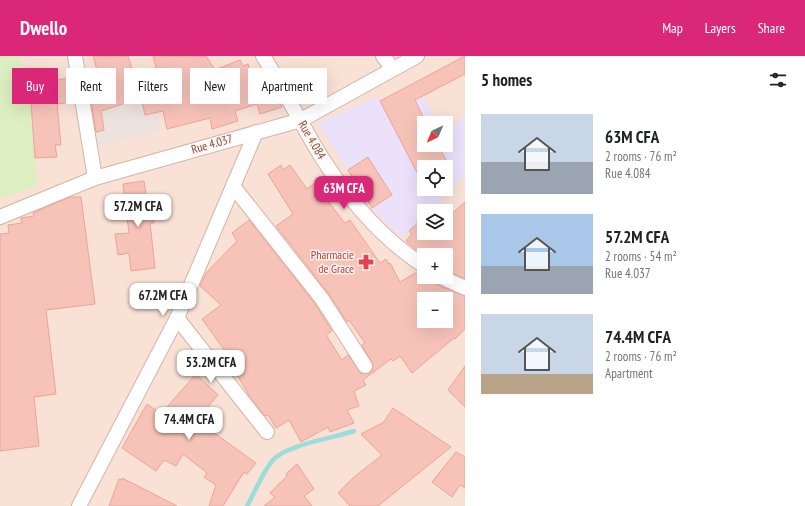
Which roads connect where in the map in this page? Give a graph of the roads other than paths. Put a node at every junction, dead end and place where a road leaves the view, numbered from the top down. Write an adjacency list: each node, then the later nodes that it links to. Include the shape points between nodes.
1 (75, 56): 8 (street)
2 (263, 56): 6 (street, Rue 4.084)
3 (382, 56): 5 (street)
4 (417, 56): 5 (street, Rue 4.037)
5 (393, 69): 6 (street, Rue 4.037)
6 (301, 120): 7 (street, Rue 4.037); 11 (street, Rue 4.084, via 324,162 367,218)
7 (256, 132): 8 (street, Rue 4.037); 9 (street)
8 (95, 178): 10 (street, Rue 4.037)
9 (233, 186): 14 (street); 15 (street, via 322,299)
10 (0, 217)
11 (417, 261)
12 (453, 282): 13 (street)
13 (465, 288)
14 (177, 318): 16 (street); 17 (street)
15 (365, 366)
16 (267, 432)
17 (79, 506)

